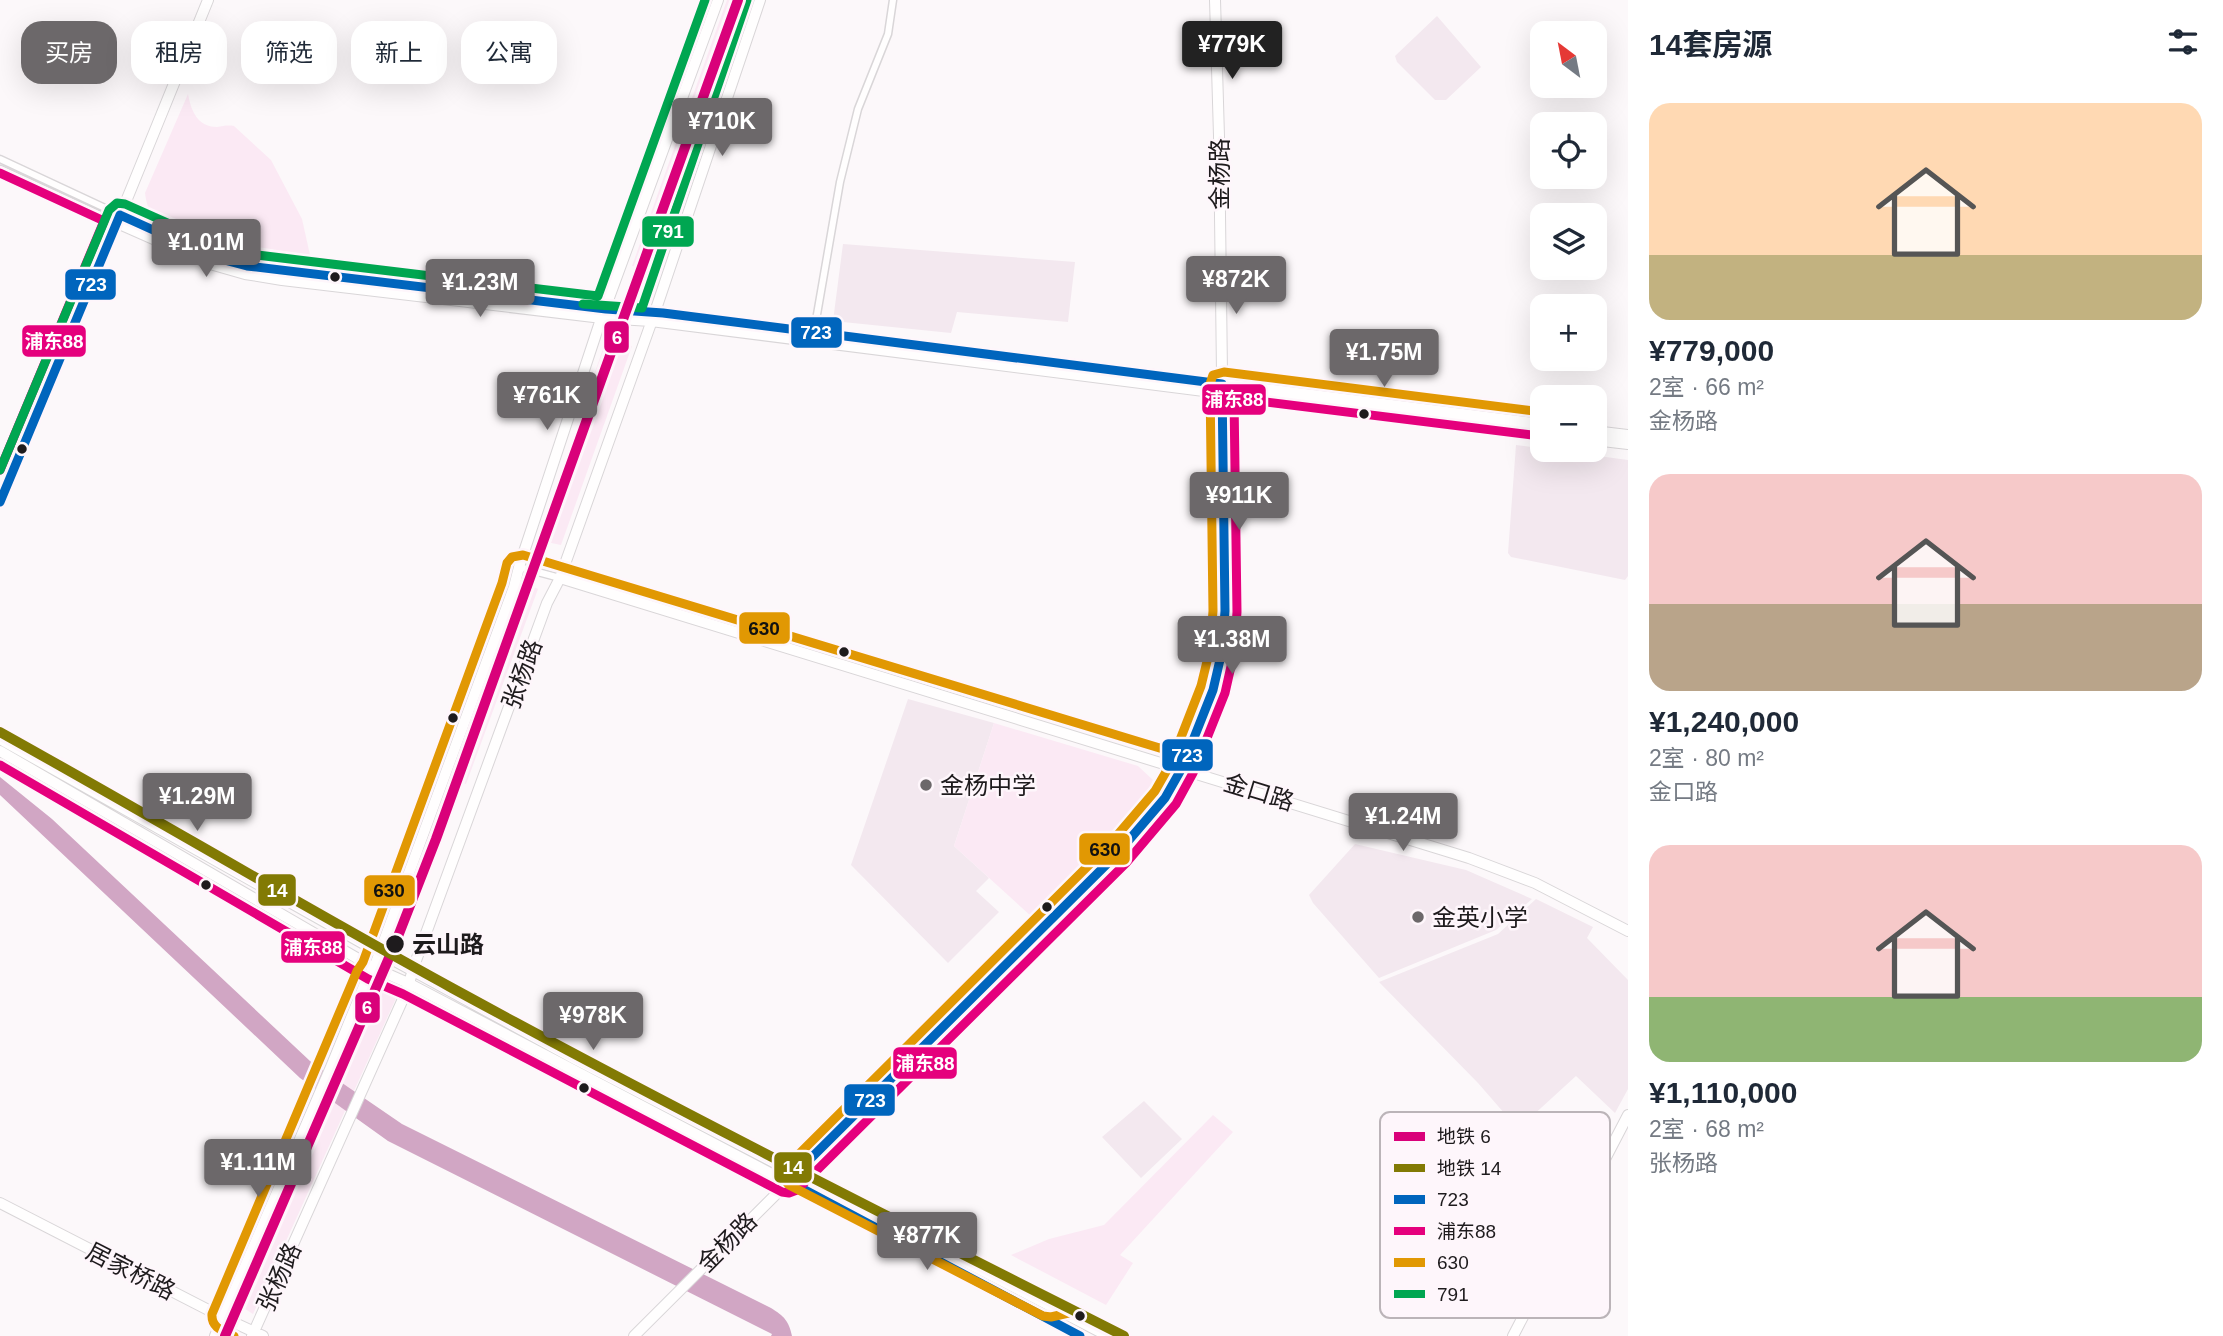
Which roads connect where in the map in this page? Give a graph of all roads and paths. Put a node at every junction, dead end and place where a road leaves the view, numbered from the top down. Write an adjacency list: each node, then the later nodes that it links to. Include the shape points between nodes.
1 (208, 0): 8 (street)
2 (718, 0): 9 (street, 张杨路)
3 (760, 0): 10 (street, 张杨路)
4 (893, 0): 11 (street, via 888,34 858,109 840,181)
5 (1215, 0): 12 (street, 金杨路)
6 (0, 159): 8 (street)
7 (0, 169): 8 (street)
8 (118, 219): 9 (street, via 247,266); 19 (street)
9 (604, 314): 10 (street); 20 (street, 张杨路)
10 (653, 317): 12 (street); 21 (street, 张杨路)
11 (814, 326)
12 (1222, 389): 13 (street); 14 (street); 24 (street, 金杨路, via 1222,651 1205,715)
13 (1530, 423)
14 (1530, 432)
15 (1607, 433): 16 (street)
16 (1628, 435)
17 (1607, 442): 18 (street)
18 (1628, 444)
19 (0, 502)
20 (519, 567): 21 (street, 金口路); 26 (street, 张杨路)
21 (560, 578): 24 (street, 金口路); 28 (street, 张杨路)
22 (0, 739): 26 (street)
23 (0, 751): 27 (street)
24 (1182, 768): 25 (street, 金口路, via 1504,870); 32 (street, 金杨路, via 1165,798 1117,854)
25 (1628, 931)
26 (379, 953): 27 (street, 张杨路); 28 (street)
27 (373, 968): 29 (street); 34 (street, 张杨路)
28 (412, 971): 29 (street, 张杨路); 32 (street)
29 (408, 983): 32 (street); 36 (street, 张杨路)
30 (1628, 1115): 31 (street)
31 (1610, 1150)
32 (791, 1177): 38 (street, 金杨路); 39 (street); 40 (street)
33 (0, 1203): 34 (street, 居家桥路)
34 (224, 1318): 36 (street, 居家桥路); 37 (street, 张杨路)
35 (1522, 1318): 41 (street)
36 (256, 1334)
37 (215, 1336)
38 (634, 1336)
39 (1080, 1336)
40 (1108, 1336)
41 (1513, 1336)

